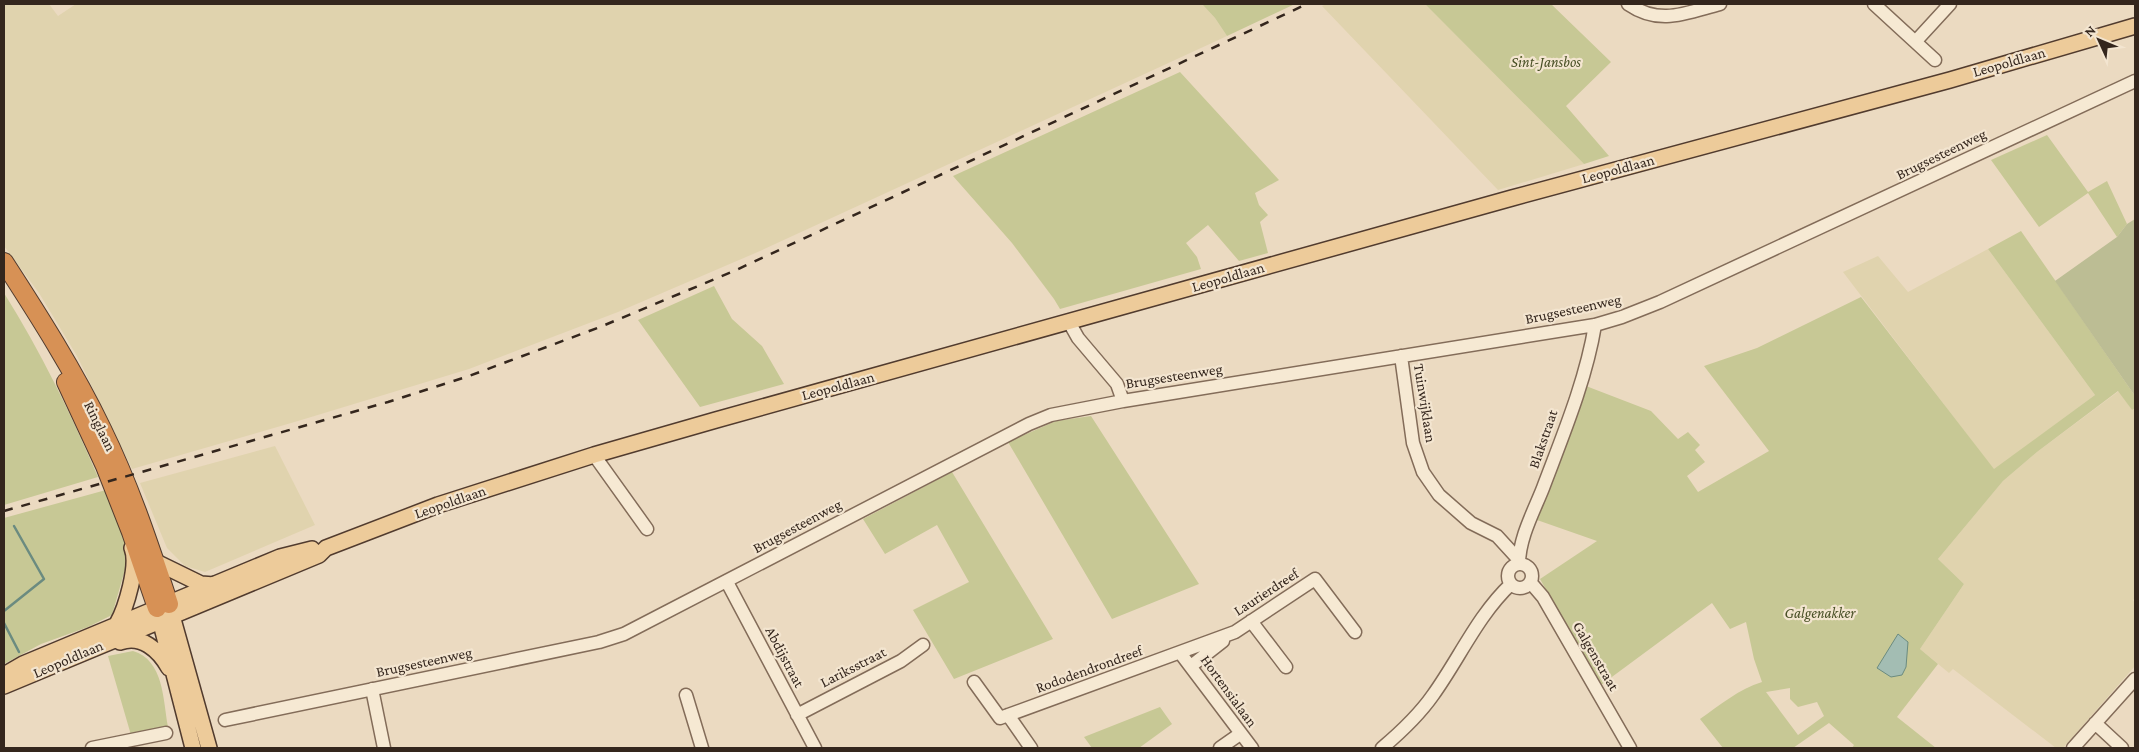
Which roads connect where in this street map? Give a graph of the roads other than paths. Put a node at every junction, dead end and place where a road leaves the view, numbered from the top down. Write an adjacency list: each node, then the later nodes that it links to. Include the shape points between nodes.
1 (1628, 4): 2 (street, via 1646,14 1671,17)
2 (1720, 4)
3 (1874, 4): 6 (street)
4 (1950, 4): 6 (street)
5 (2135, 26): 11 (main road, Leopoldlaan, via 1950,80)
6 (1916, 41): 7 (street)
7 (1936, 60)
8 (2135, 81): 12 (street, Brugsesteenweg, via 1660,302)
9 (4, 262): 19 (highway, Ringlaan, via 53,338 96,416)
10 (4, 278): 17 (highway, Ringlaan, via 63,376 105,466)
11 (1069, 322): 14 (street, via 1078,338 1117,384); 15 (main road, Leopoldlaan)
12 (1595, 325): 13 (street, Brugsesteenweg); 20 (street, Blakstraat, via 1584,370 1527,529)
13 (1401, 356): 14 (street, Brugsesteenweg); 20 (street, Tuinwijklaan, via 1413,442 1423,472 1438,495 1471,523 1497,536)
14 (1123, 401): 21 (street, Brugsesteenweg, via 1051,415 1029,424)
15 (594, 455): 16 (street); 18 (main road, Leopoldlaan, via 438,505)
16 (647, 529)
17 (131, 532): 26 (highway, Ringlaan); 28 (main road, via 129,540 134,564)
18 (326, 548): 24 (main road, Leopoldlaan, via 280,557); 25 (main road, Leopoldlaan, via 319,555)
19 (156, 562): 24 (main road, via 200,584); 26 (highway, Ringlaan)
20 (1519, 562): 22 (street, via 1531,570); 23 (street, via 1509,572)
21 (727, 582): 42 (street, Brugsesteenweg, via 642,625 599,642); 44 (street, Abdijstraat)
22 (1531, 582): 23 (street, via 1524,588); 60 (street, Galgenstraat, via 1543,597)
23 (1511, 584): 59 (street, via 1496,600 1433,696)
24 (214, 585): 26 (main road, Leopoldlaan)
25 (194, 605): 26 (main road, Leopoldlaan); 34 (main road, via 184,631)
26 (165, 612): 28 (main road, Leopoldlaan); 31 (main road, Leopoldlaan); 34 (main road, Ringlaan); 40 (main road, Ringlaan)
27 (1251, 622): 29 (street, Laurierdreef); 30 (street, Laurierdreef, via 1315,580); 36 (street)
28 (117, 624): 37 (main road, Leopoldlaan)
29 (1235, 632): 33 (street, Laurierdreef); 35 (street, Laurierdreef)
30 (1355, 632)
31 (108, 643): 40 (main road, via 133,638 152,646 162,655); 41 (main road, Leopoldlaan)
32 (923, 645): 44 (street, Lariksstraat, via 901,661)
33 (1181, 654): 35 (street, Hortensialaan); 45 (street, Rododendrondreef)
34 (184, 655): 52 (main road, Ringlaan)
35 (1191, 666): 49 (street, Hortensialaan)
36 (1286, 666)
37 (4, 675)
38 (2135, 679): 47 (street)
39 (974, 682): 45 (street, via 1000,718)
40 (177, 685): 51 (main road, Ringlaan)
41 (4, 686)
42 (372, 689): 46 (street, Brugsesteenweg); 53 (street)
43 (686, 695): 54 (street)
44 (797, 715): 55 (street, Abdijstraat)
45 (1008, 715): 56 (street)
46 (225, 720)
47 (2095, 723): 61 (street); 62 (street)
48 (166, 733): 50 (street)
49 (1240, 734): 57 (street); 58 (street, Hortensialaan)
50 (92, 748)
51 (193, 748)
52 (210, 748)
53 (384, 748)
54 (702, 748)
55 (814, 748)
56 (1031, 748)
57 (1220, 748)
58 (1252, 748)
59 (1382, 748)
60 (1630, 748)
61 (2073, 748)
62 (2122, 748)

